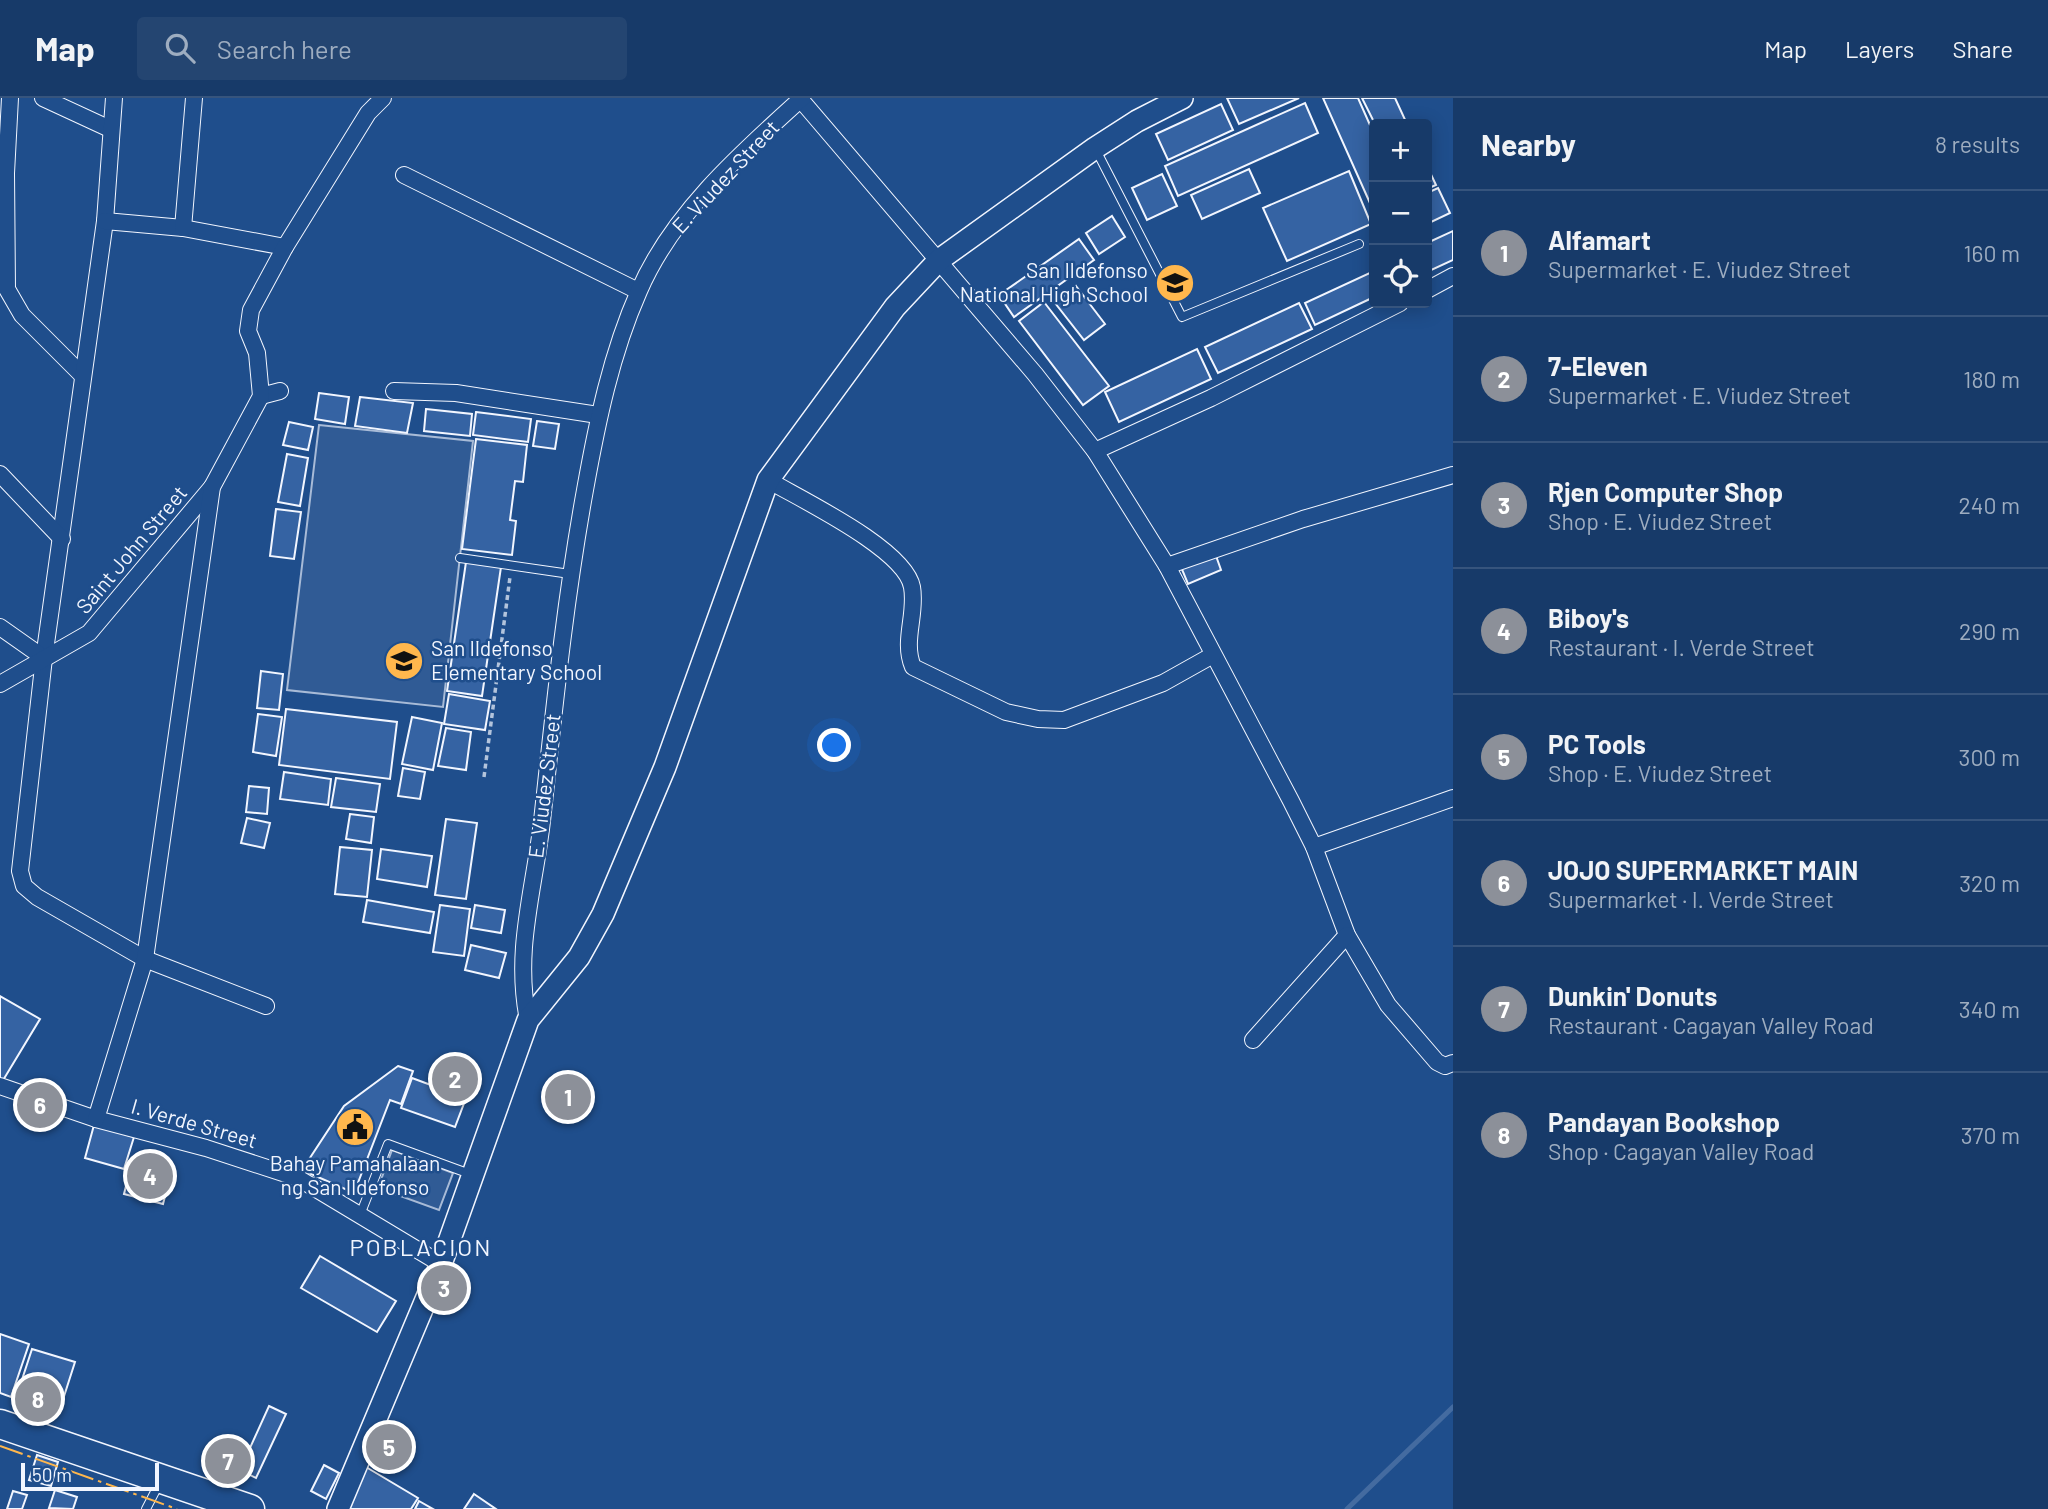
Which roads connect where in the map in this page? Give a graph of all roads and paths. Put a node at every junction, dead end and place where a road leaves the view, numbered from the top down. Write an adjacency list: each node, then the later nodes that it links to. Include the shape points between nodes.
1 (10, 98): 20 (street, via 7,289 22,315)
2 (43, 98): 8 (street)
3 (114, 98): 8 (street)
4 (194, 98): 12 (street)
5 (383, 98): 14 (street, via 368,113)
6 (1182, 98): 9 (street)
7 (801, 99): 15 (street); 18 (street, E. Viudez Street, via 705,193 660,250)
8 (110, 129): 11 (street)
9 (1095, 148): 13 (lane, via 1182,317); 15 (street)
10 (404, 175): 18 (street)
11 (105, 221): 12 (street); 20 (street)
12 (183, 228): 14 (street)
13 (1359, 244)
14 (285, 247): 23 (street, via 251,310 248,331 257,353)
15 (939, 260): 25 (street); 28 (street, via 895,307)
16 (1453, 276): 17 (street)
17 (1432, 287)
18 (638, 291): 24 (street, E. Viudez Street)
19 (1391, 308): 25 (street)
20 (82, 375): 30 (street)
21 (280, 391): 23 (street)
22 (394, 391): 24 (street, via 456,393)
23 (261, 396): 29 (street)
24 (598, 415): 34 (street, E. Viudez Street)
25 (1095, 451): 33 (street)
26 (0, 474): 30 (street)
27 (1453, 477): 33 (street, via 1303,519)
28 (768, 481): 36 (street, via 892,554 912,586 908,655 913,667 1006,712 1064,720 1163,683); 45 (street, via 665,767 603,914 579,957)
29 (212, 487): 37 (street, Saint John Street, via 89,633); 43 (street)
30 (62, 539): 37 (street)
31 (460, 558): 32 (lane)
32 (512, 566): 34 (lane); 39 (path)
33 (1167, 566): 36 (street)
34 (570, 574): 45 (street, E. Viudez Street, via 521,960)
35 (0, 627): 37 (street)
36 (1213, 655): 41 (street)
37 (44, 659): 38 (street, Saint John Street); 43 (street, via 20,871 24,887)
38 (0, 684)
39 (484, 777)
40 (1453, 798): 41 (street)
41 (1314, 847): 42 (street)
42 (1347, 935): 46 (street); 47 (street, via 1388,1005 1426,1052 1445,1066)
43 (145, 959): 44 (street); 49 (street)
44 (266, 1006)
45 (528, 1020): 50 (street)
46 (1253, 1040)
47 (1453, 1063)
48 (0, 1086): 49 (street, I. Verde Street)
49 (96, 1119): 51 (street, I. Verde Street, via 265,1166 298,1178)
50 (473, 1175): 51 (lane, via 388,1144); 52 (street)
51 (360, 1215): 52 (street, I. Verde Street)
52 (441, 1264): 57 (street)
53 (0, 1424): 54 (highway)
54 (162, 1478): 55 (lane); 56 (highway)
55 (146, 1509)
56 (250, 1509)
57 (338, 1509)

